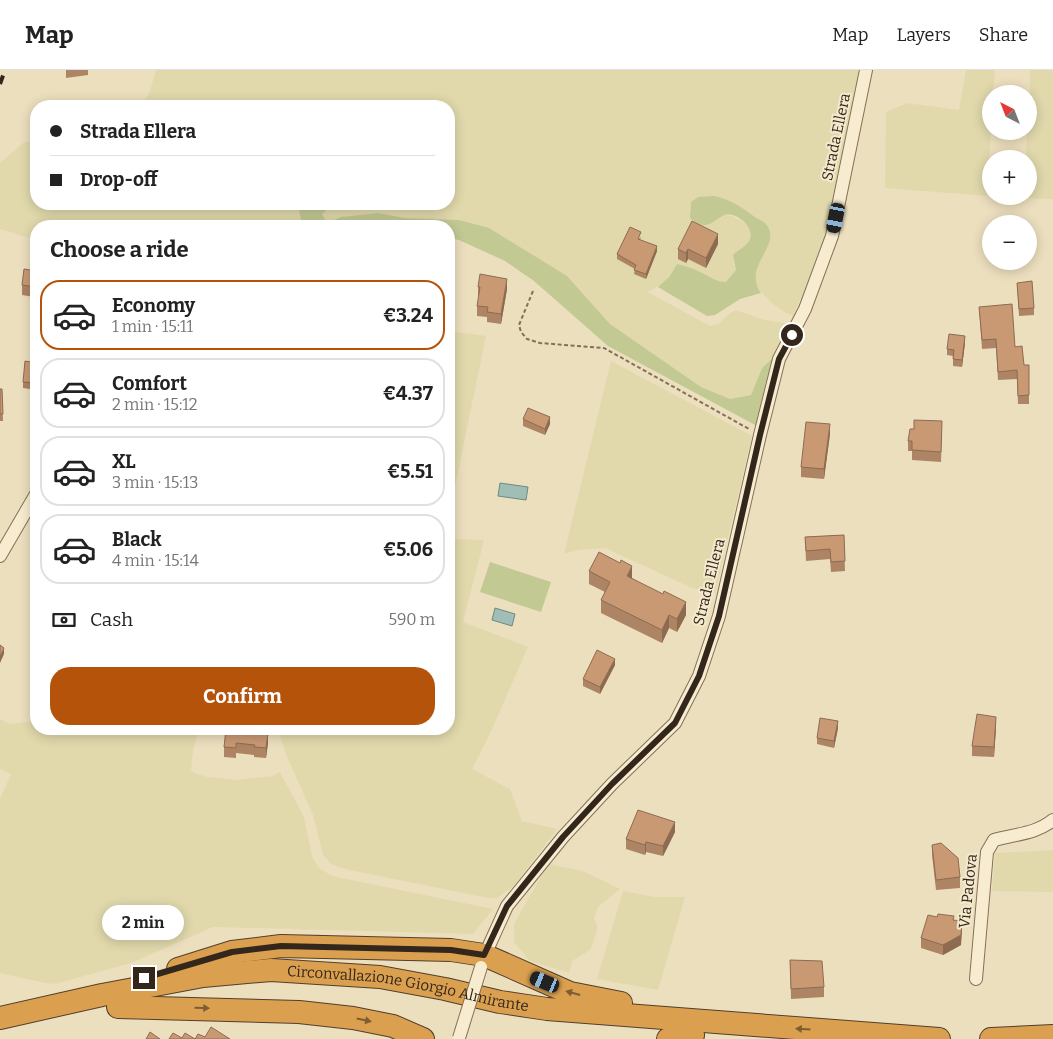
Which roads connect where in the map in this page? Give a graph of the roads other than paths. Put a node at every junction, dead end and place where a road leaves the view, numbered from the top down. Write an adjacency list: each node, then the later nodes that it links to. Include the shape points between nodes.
1 (866, 70): 5 (street, Strada Ellera, via 832,236 805,309 779,359 719,616 699,676 675,723 563,837 507,906)
2 (30, 504): 3 (street)
3 (0, 556)
4 (1053, 820): 6 (street, Via Padova, via 1035,831 994,840 987,852)
5 (483, 961): 7 (highway, via 451,950 281,946 232,952 120,984); 9 (highway, one-way to 5, via 655,1009 570,993); 13 (street, Strada Ellera, bridge)
6 (976, 979)
7 (110, 1001): 8 (highway, Circonvallazione Giorgio Almirante); 9 (highway, Circonvallazione Giorgio Almirante, via 203,976 298,971 380,977 500,1002); 10 (highway, Circonvallazione Giorgio Almirante); 12 (highway, one-way to 12, via 344,1017 393,1026)
8 (0, 1018)
9 (691, 1028): 14 (highway); 15 (highway, Circonvallazione Giorgio Almirante); 16 (highway, Circonvallazione Giorgio Almirante, one-way to 9)
10 (0, 1032)
11 (1053, 1036): 17 (highway)
12 (423, 1039)
13 (458, 1039)
14 (668, 1039)
15 (746, 1039)
16 (939, 1039)
17 (991, 1039)

